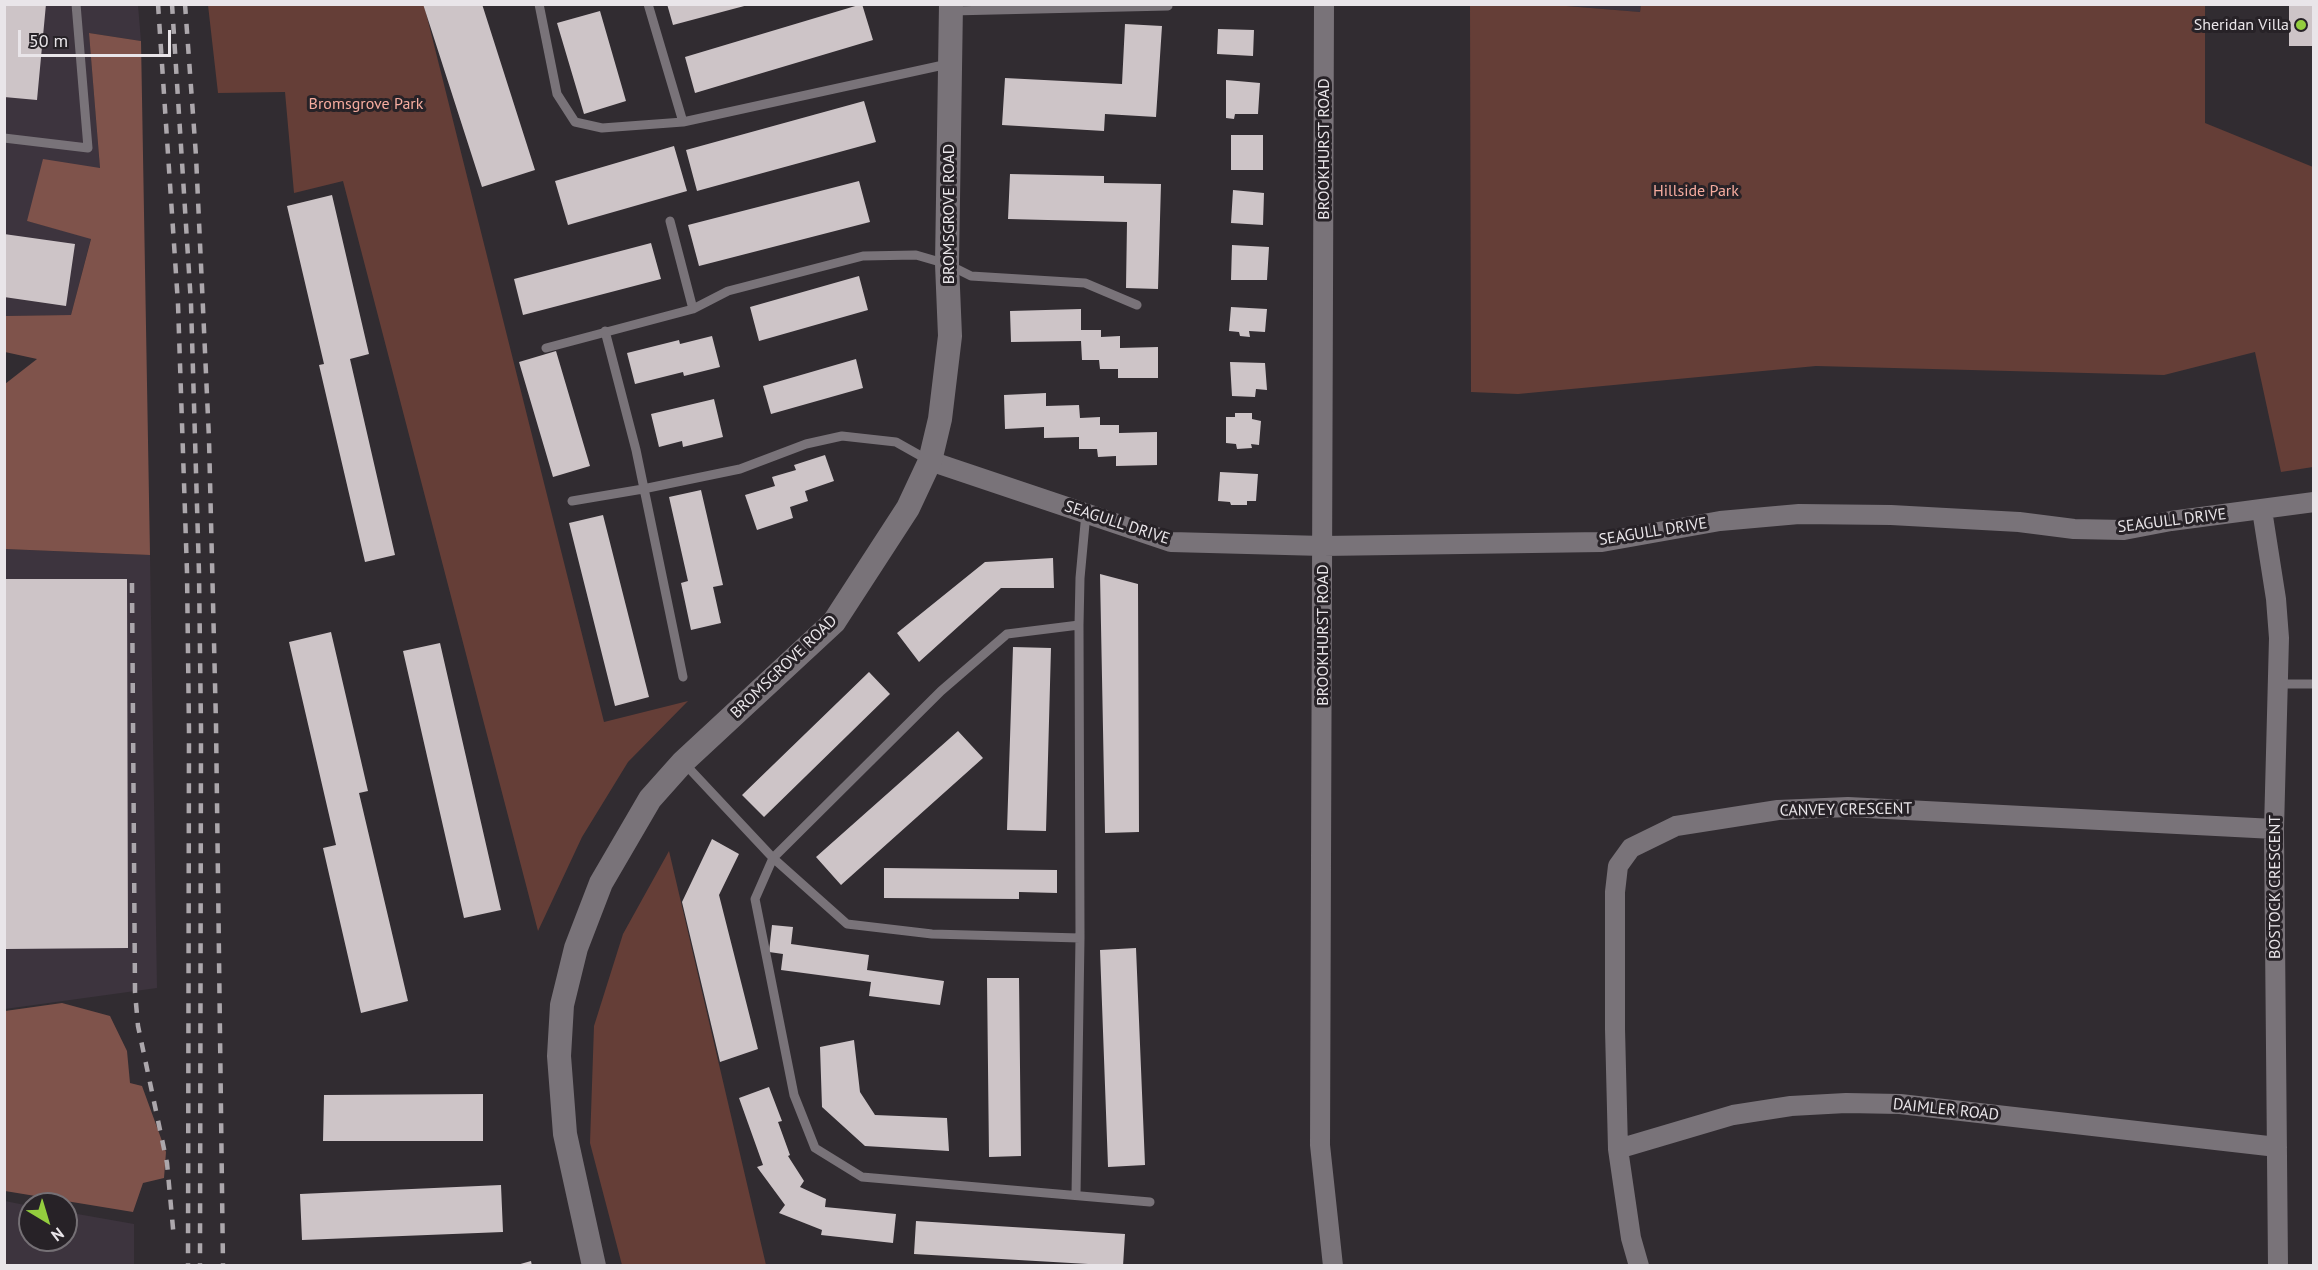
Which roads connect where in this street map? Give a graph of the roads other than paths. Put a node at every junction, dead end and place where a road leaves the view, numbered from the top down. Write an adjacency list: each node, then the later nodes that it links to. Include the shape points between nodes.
1 (76, 4): 9 (lane, via 88,148)
2 (539, 4): 8 (lane, via 557,94 575,122 602,128)
3 (648, 4): 8 (lane)
4 (1324, 4): 22 (street, BROOKHURST ROAD)
5 (1168, 6): 6 (lane)
6 (951, 8): 7 (street, BROMSGROVE ROAD)
7 (951, 64): 8 (lane); 11 (street, BROMSGROVE ROAD)
8 (683, 122)
9 (4, 138)
10 (670, 221): 13 (lane)
11 (947, 264): 12 (lane, via 971,276 1085,283); 13 (lane, via 916,255 863,256 728,291); 16 (street, BROMSGROVE ROAD, via 947,372)
12 (1137, 305)
13 (693, 309): 14 (lane)
14 (605, 331): 15 (lane); 17 (lane)
15 (546, 348)
16 (930, 461): 17 (lane, via 896,441 842,436 806,444 740,469); 21 (street, SEAGULL DRIVE); 27 (street, BROMSGROVE ROAD, via 908,508 834,622)
17 (643, 489): 18 (lane); 24 (lane)
18 (572, 501)
19 (2313, 502): 20 (street, SEAGULL DRIVE)
20 (2262, 510): 22 (street, SEAGULL DRIVE, via 2124,530 1891,514 1799,514 1720,521 1602,542); 25 (street, BOSTOCK CRESCENT, via 2276,599)
21 (1086, 513): 22 (street, SEAGULL DRIVE, via 1171,543); 23 (lane)
22 (1323, 546): 36 (street, BROOKHURST ROAD, via 1320,1144)
23 (1079, 625): 29 (lane, via 1007,634 941,691); 30 (lane)
24 (683, 677)
25 (2277, 684): 26 (lane); 28 (street, BOSTOCK CRESCENT)
26 (2313, 684)
27 (683, 762): 29 (lane); 35 (street, BROMSGROVE ROAD, via 650,799 601,883 576,948 562,1005 559,1056 565,1134)
28 (2274, 829): 31 (street, BOSTOCK CRESCENT); 32 (street, CANVEY CRESCENT, via 1848,807 1778,810 1676,826 1650,838 1631,848 1618,866 1615,892)
29 (773, 858): 30 (lane, via 847,924 932,934); 33 (lane, via 754,898 794,1095 815,1148 862,1177)
30 (1080, 938): 33 (lane)
31 (2277, 1147): 32 (street, DAIMLER ROAD, via 1900,1104 1846,1103 1733,1115); 38 (street, BOSTOCK CRESCENT)
32 (1618, 1149): 37 (street, CANVEY CRESCENT)
33 (1076, 1195): 34 (lane)
34 (1150, 1202)
35 (594, 1266)
36 (1333, 1266)
37 (1639, 1266)
38 (2278, 1266)

